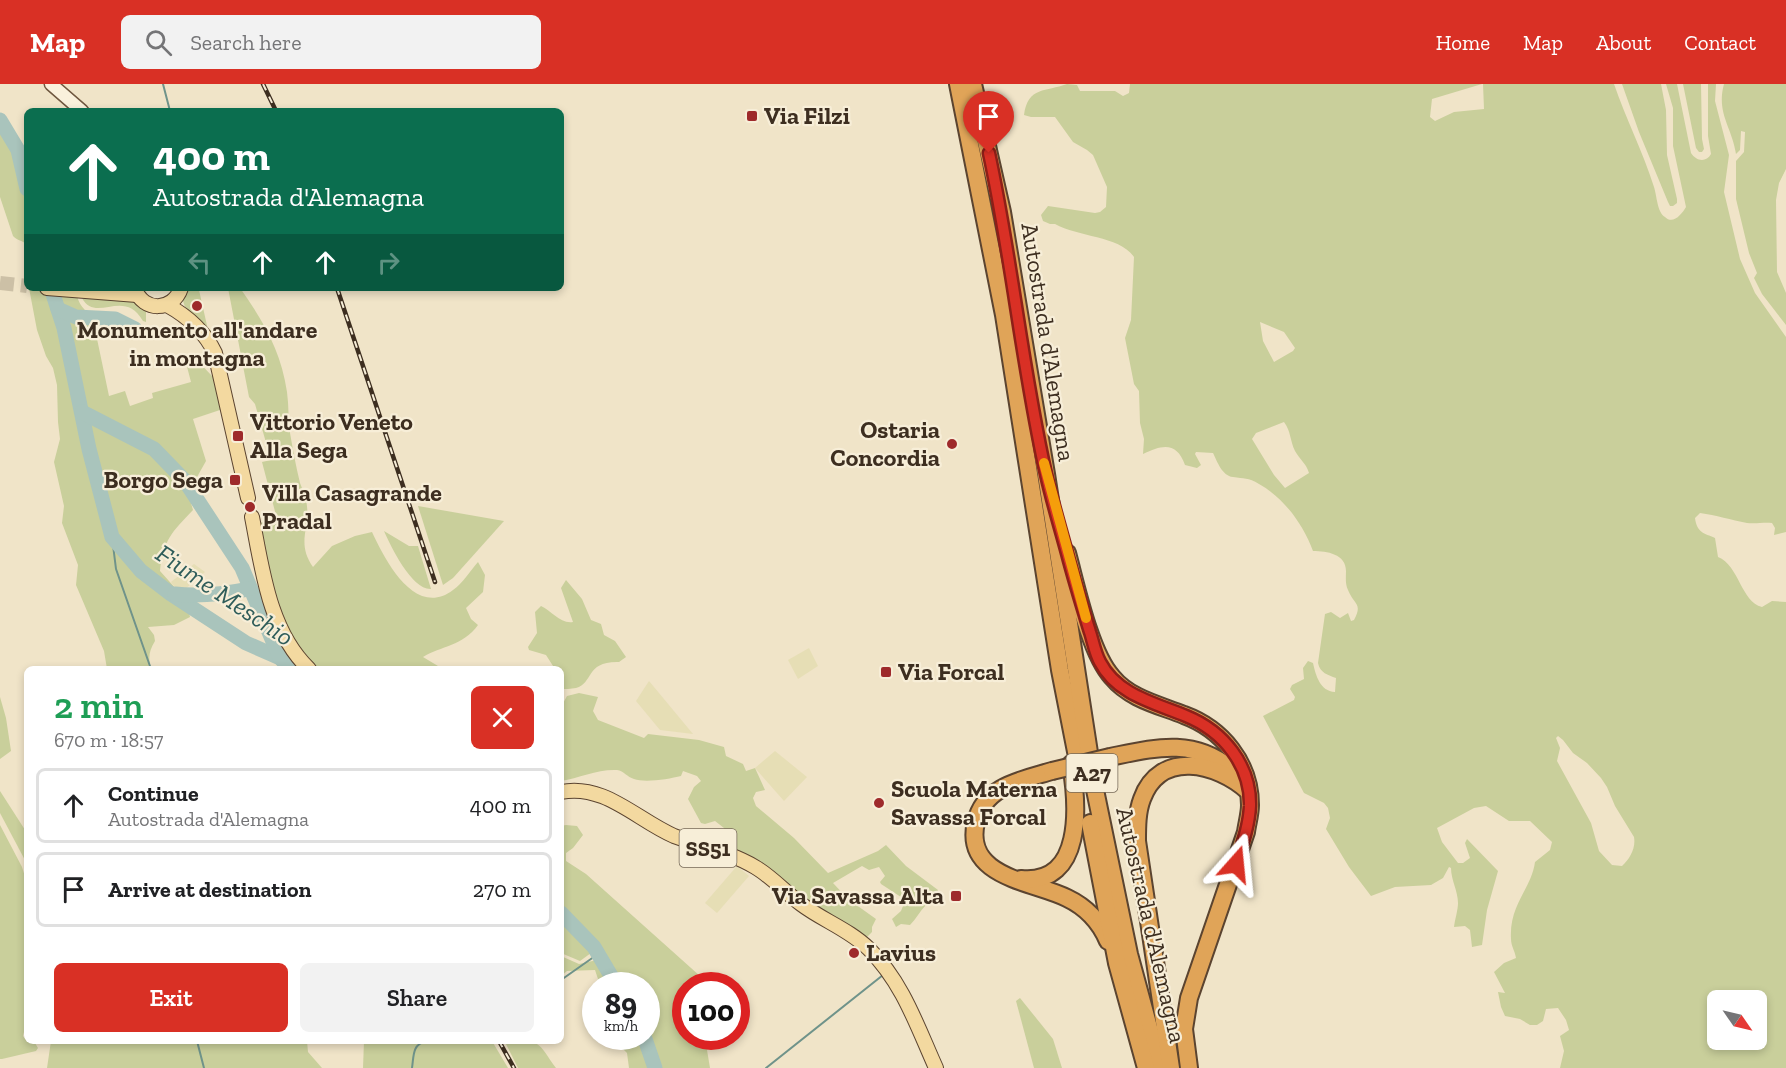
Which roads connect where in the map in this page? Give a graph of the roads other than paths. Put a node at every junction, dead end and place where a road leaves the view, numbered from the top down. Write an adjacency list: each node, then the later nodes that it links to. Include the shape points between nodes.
1 (51, 84): 4 (main road)
2 (958, 84): 14 (highway, Autostrada d'Alemagna / A27, via 1004,315)
3 (974, 84): 10 (highway, Autostrada d'Alemagna / A27, via 1002,212)
4 (79, 108)
5 (80, 291): 8 (main road)
6 (109, 291): 8 (main road)
7 (136, 291): 8 (main road); 9 (main road, via 141,300 154,307)
8 (101, 293)
9 (175, 296): 11 (main road, via 216,353)
10 (1046, 474): 15 (highway, A27, via 1100,662 1113,679 1141,699 1186,716 1219,735 1242,766); 21 (highway, Autostrada d'Alemagna / A27, via 1094,785 1129,954)
11 (248, 498)
12 (252, 517): 13 (main road, via 264,579 277,618 290,647)
13 (306, 666)
14 (1060, 670): 17 (highway, A27, via 1075,807 1071,847 1053,872 1034,879); 18 (highway, Autostrada d'Alemagna / A27)
15 (1248, 791): 17 (highway, A27, bridge, via 1238,777 1213,758 1185,747 1162,746 1007,785 980,810 975,834 981,857 997,872); 22 (highway, A27, via 1219,772 1186,765 1159,775 1149,784 1140,803 1137,841); 23 (highway, A27, via 1246,832 1186,1013)
16 (564, 792): 19 (main road, SS51, via 600,795 666,832 750,864 800,903 860,941 880,961 914,1012)
17 (1011, 878): 18 (highway, A27, via 1065,897 1083,908 1104,931)
18 (1117, 963): 20 (highway, Autostrada d'Alemagna / A27)
19 (936, 1068)
20 (1146, 1068)
21 (1160, 1068)
22 (1171, 1068)
23 (1189, 1068)

